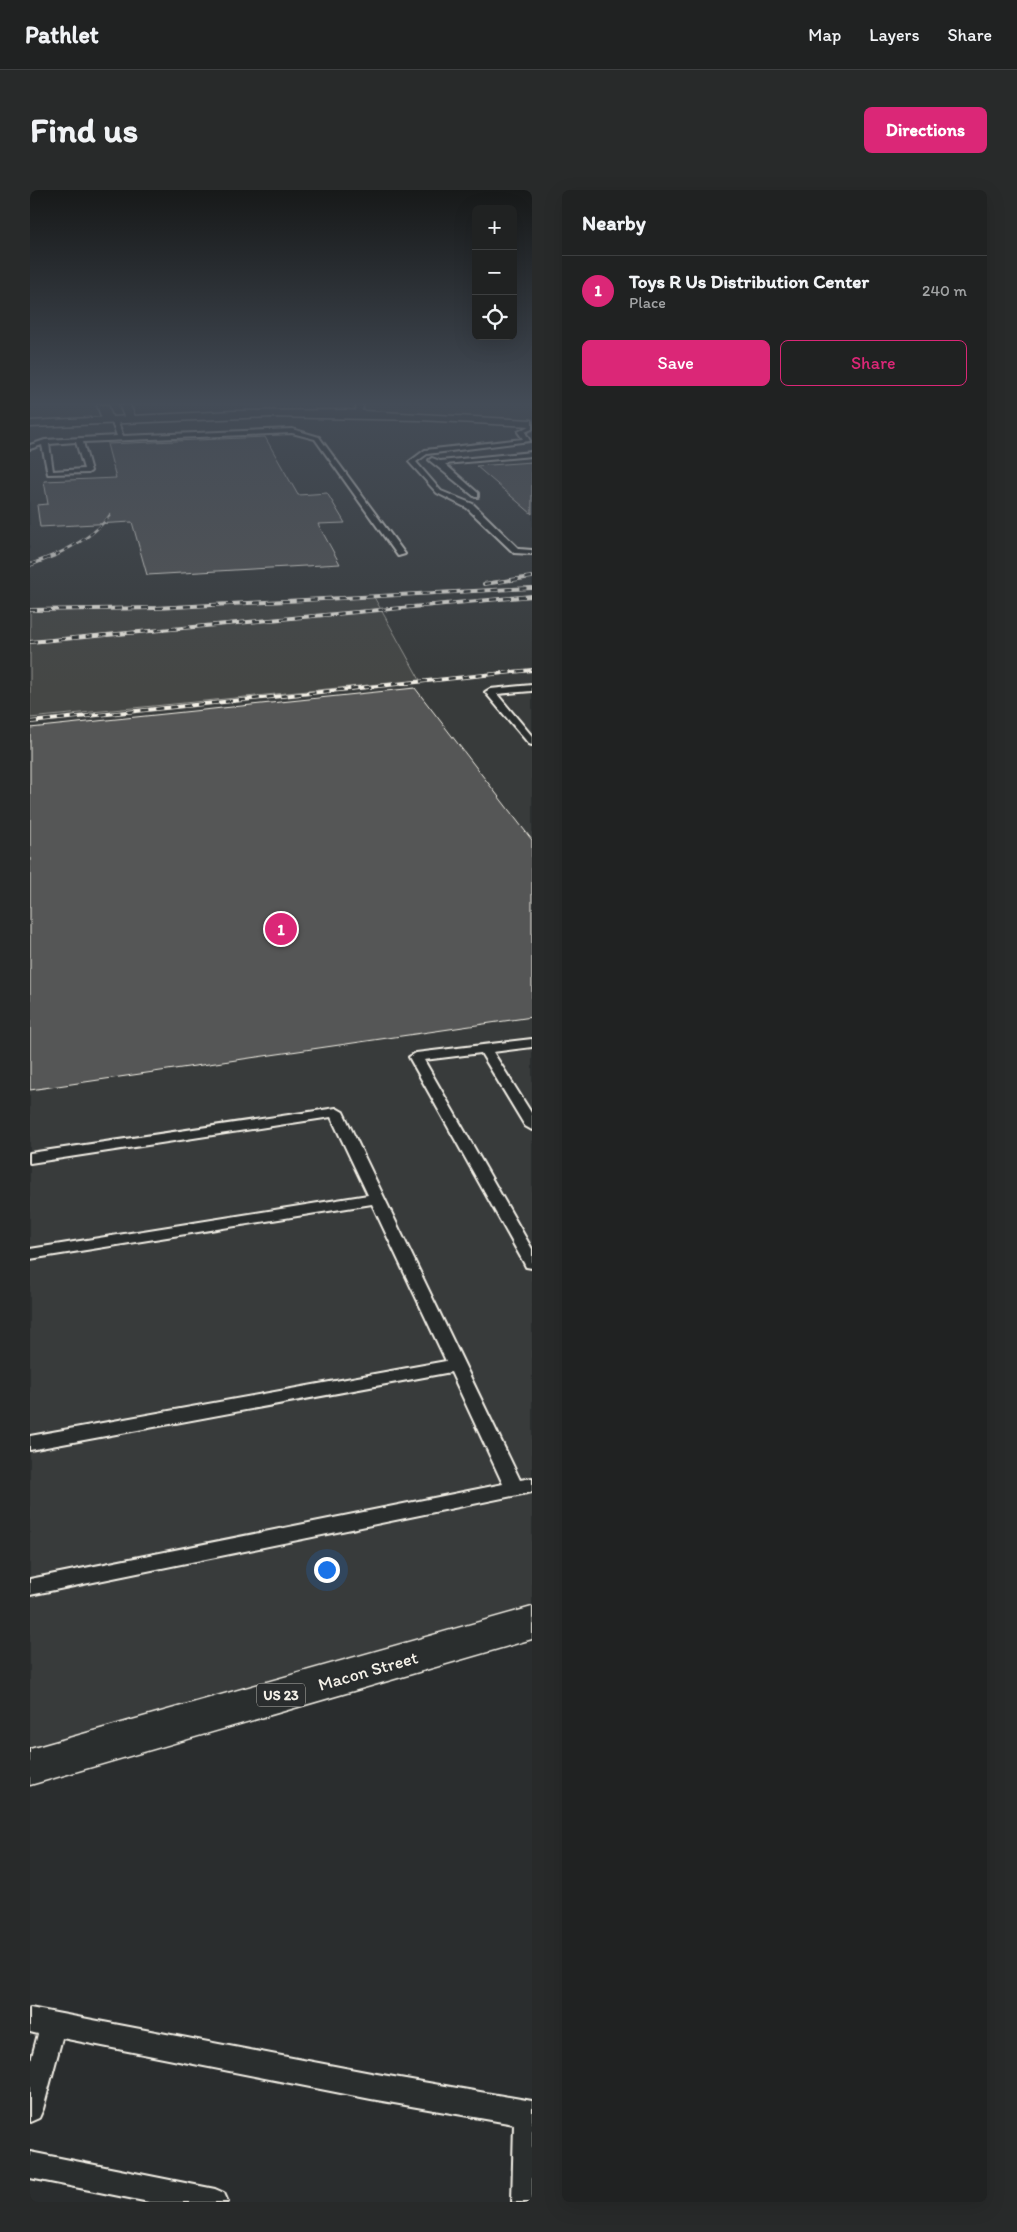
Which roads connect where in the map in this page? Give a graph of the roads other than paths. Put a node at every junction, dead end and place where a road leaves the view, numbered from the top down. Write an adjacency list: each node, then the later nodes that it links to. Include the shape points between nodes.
1 (361, 499): 4 (lane)
2 (454, 499): 3 (lane, via 470,506 517,551)
3 (532, 552)
4 (401, 554)
5 (532, 688): 6 (lane, via 490,692)
6 (532, 742)
7 (532, 1044): 8 (lane)
8 (485, 1049): 9 (lane); 13 (lane, via 416,1057)
9 (532, 1126)
10 (30, 1158): 11 (lane, via 336,1112)
11 (376, 1198): 12 (lane); 14 (lane)
12 (30, 1254)
13 (532, 1263)
14 (456, 1365): 15 (lane); 16 (lane)
15 (30, 1444)
16 (524, 1487): 17 (lane)
17 (30, 1587)
18 (532, 1623): 19 (main road, Macon Street / US 23)
19 (30, 1767)
20 (41, 2023): 21 (lane); 22 (lane)
21 (30, 2109)
22 (530, 2113): 25 (lane)
23 (30, 2164): 24 (lane)
24 (215, 2202)
25 (525, 2202)

